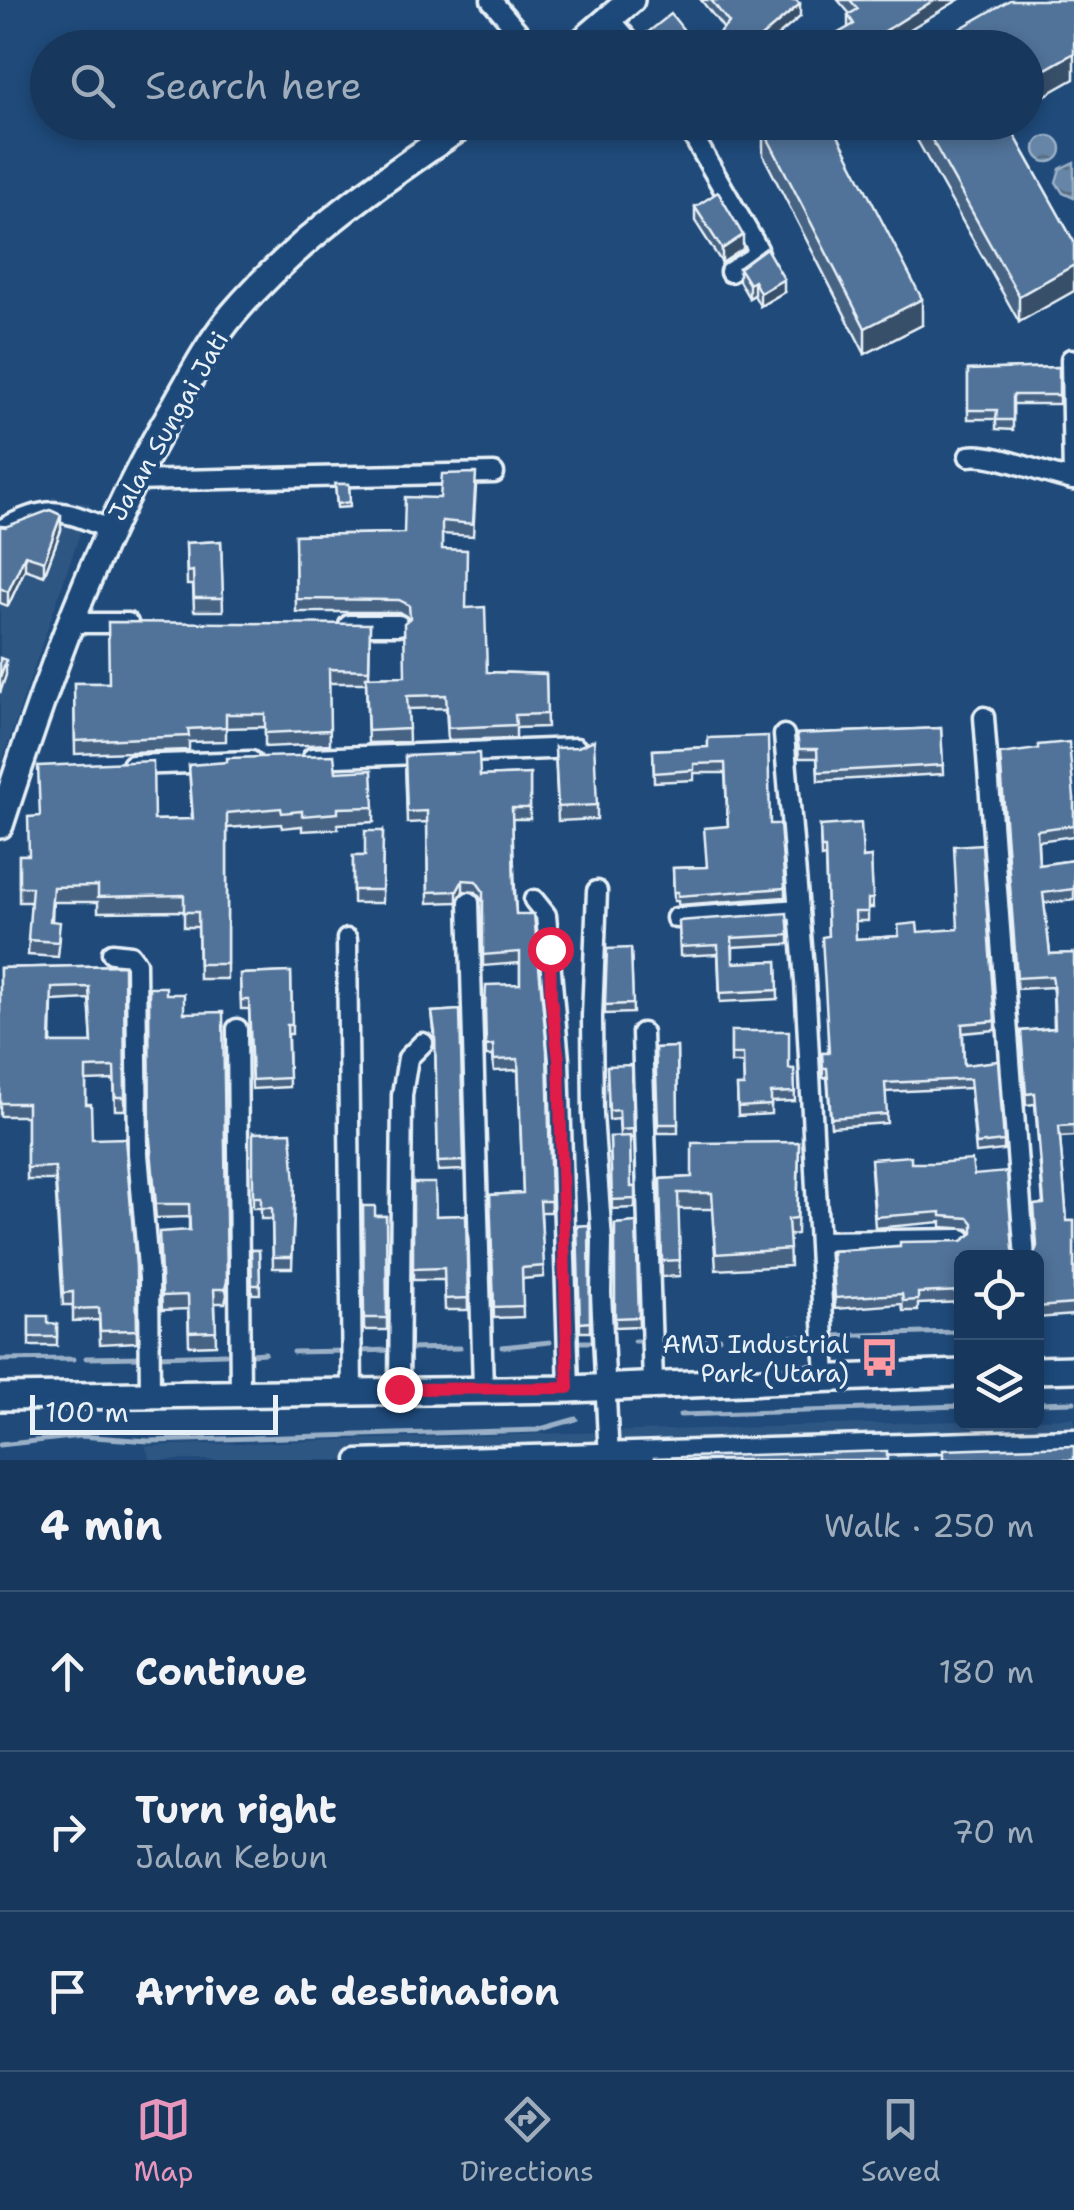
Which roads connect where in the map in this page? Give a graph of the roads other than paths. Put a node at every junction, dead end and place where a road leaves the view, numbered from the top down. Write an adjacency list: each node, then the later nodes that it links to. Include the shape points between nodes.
1 (631, 0): 3 (main road)
2 (497, 2): 4 (street)
3 (610, 18): 5 (main road); 6 (street)
4 (518, 30)
5 (596, 30)
6 (620, 30)
7 (441, 140): 14 (main road, Jalan Sungai Jati, via 314,234 232,316)
8 (695, 140): 9 (street, via 758,249)
9 (730, 272)
10 (1070, 359): 13 (street)
11 (969, 456): 13 (street)
12 (494, 473): 14 (street)
13 (1074, 480)
14 (132, 481): 15 (main road, Jalan Sungai Jati)
15 (108, 529): 16 (street, via 68,511 46,510); 17 (main road, Jalan Sungai Jati)
16 (0, 530)
17 (71, 622): 18 (street); 27 (main road, Jalan Sungai Jati, via 29,769)
18 (148, 623)
19 (322, 624): 20 (street)
20 (399, 625)
21 (984, 716): 40 (street)
22 (784, 736): 31 (street)
23 (576, 748): 24 (street)
24 (298, 759)
25 (278, 760): 26 (street)
26 (119, 766)
27 (0, 824)
28 (597, 891): 46 (street, via 593,1115)
29 (534, 900): 48 (street, via 546,915 559,1060)
30 (470, 902): 47 (street)
31 (799, 909): 32 (street); 39 (street)
32 (676, 918)
33 (347, 939): 50 (street)
34 (112, 953): 52 (street, via 130,955 136,963)
35 (237, 1030): 51 (street)
36 (642, 1034): 45 (street)
37 (423, 1044): 49 (street, via 408,1058 402,1095)
38 (962, 1239): 39 (street)
39 (820, 1241): 44 (street)
40 (1024, 1250)
41 (1074, 1369): 42 (main road)
42 (1044, 1370)
43 (954, 1373): 44 (main road)
44 (826, 1378): 45 (main road)
45 (654, 1384): 46 (main road)
46 (606, 1386): 48 (main road); 57 (street)
47 (483, 1388): 48 (main road); 49 (main road)
48 (568, 1388)
49 (399, 1389): 50 (main road)
50 (352, 1390): 51 (main road)
51 (240, 1394): 52 (main road)
52 (150, 1396): 54 (main road)
53 (0, 1398): 54 (main road)
54 (85, 1398): 55 (main road)
55 (0, 1413)
56 (1074, 1439): 57 (street)
57 (608, 1457): 58 (street)
58 (358, 1460)

